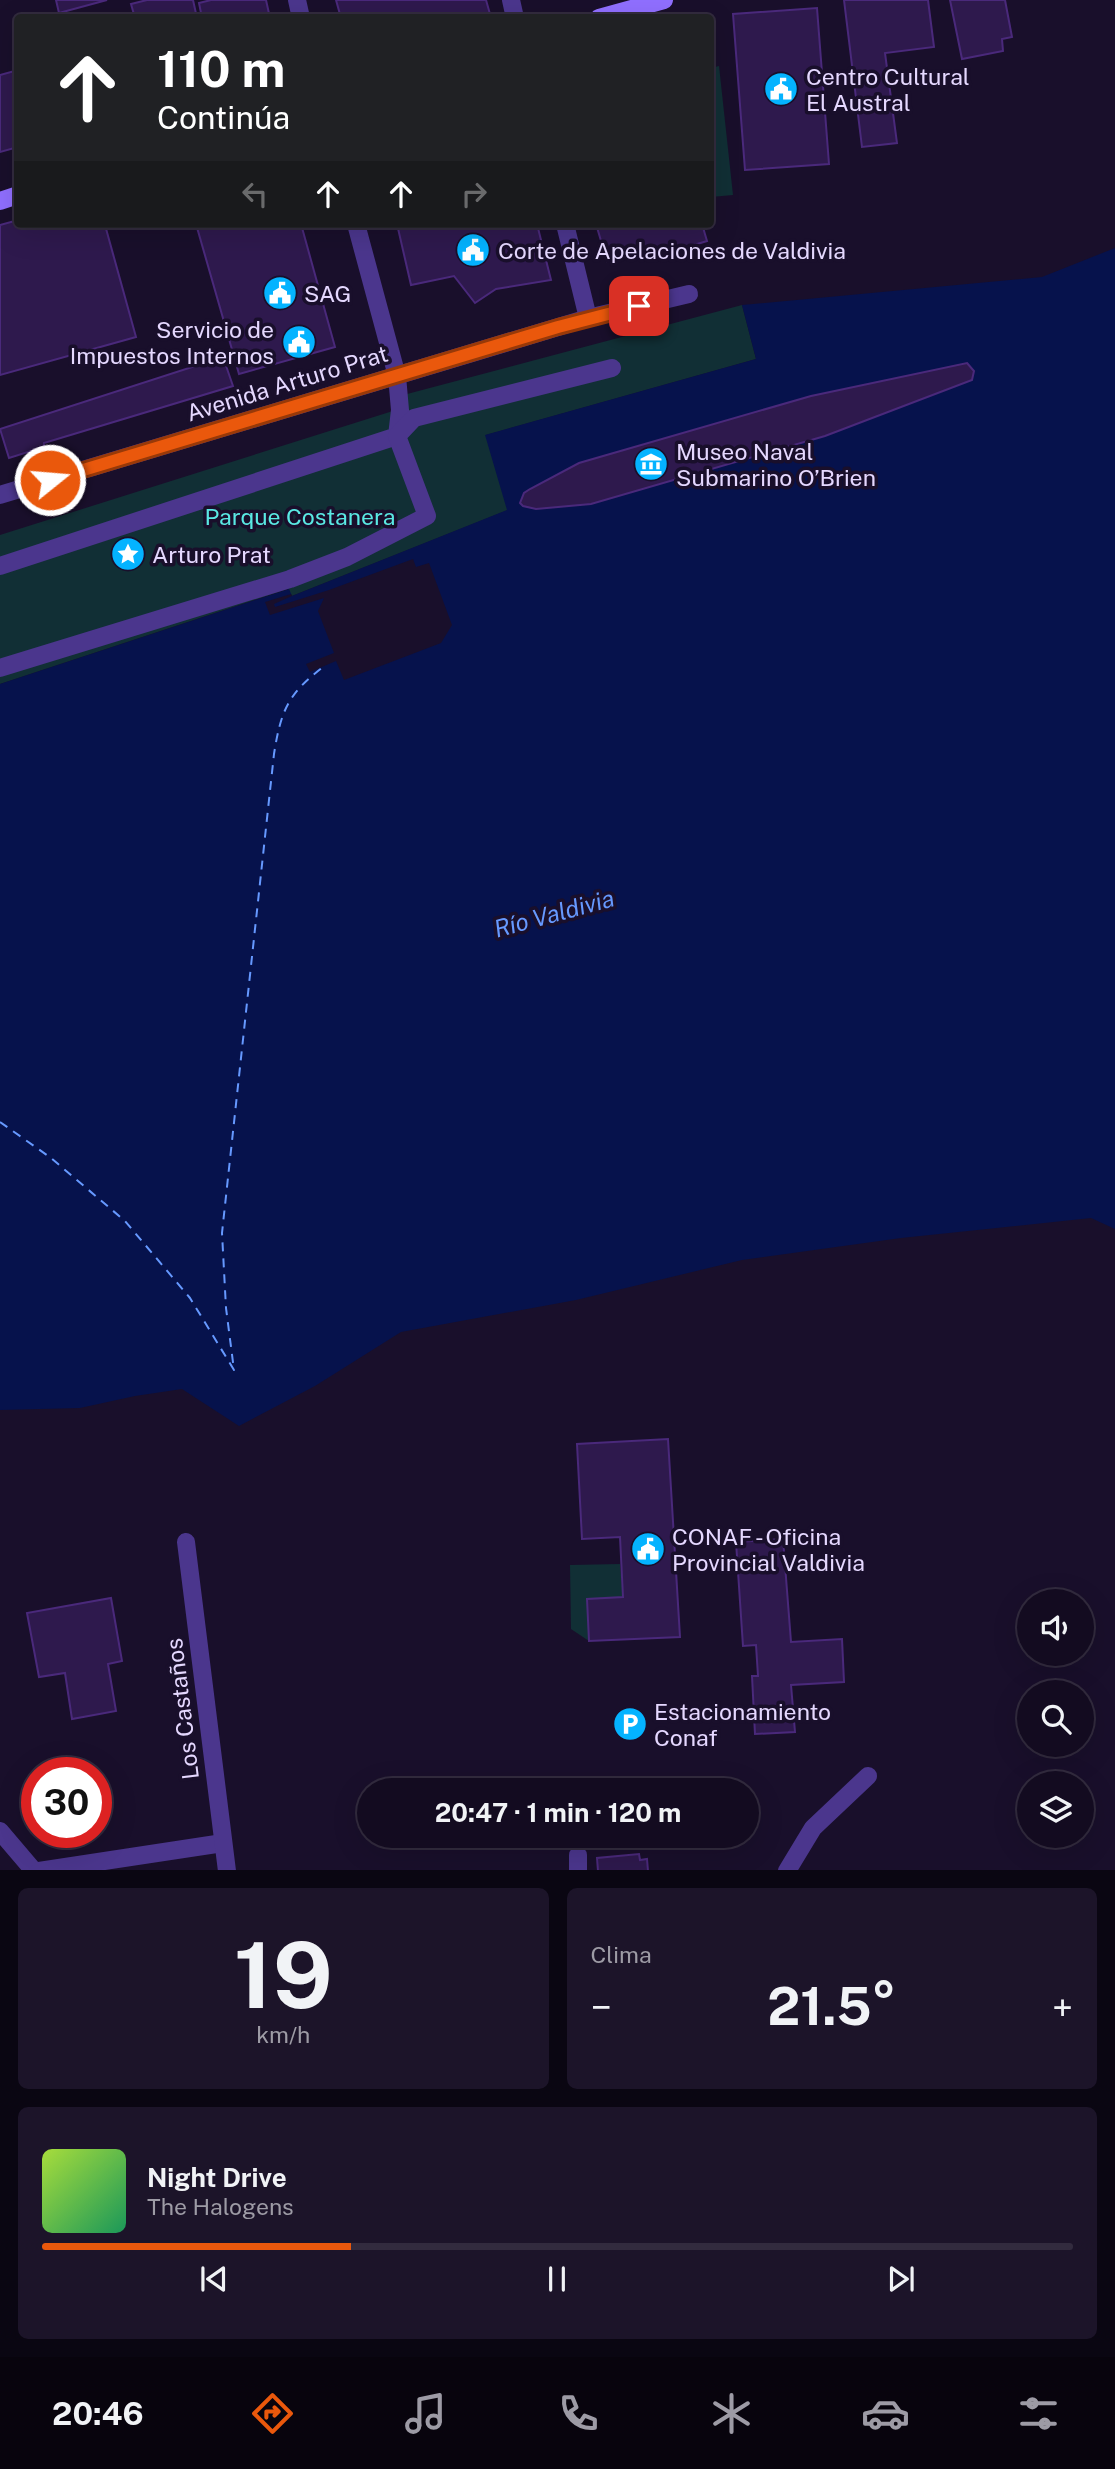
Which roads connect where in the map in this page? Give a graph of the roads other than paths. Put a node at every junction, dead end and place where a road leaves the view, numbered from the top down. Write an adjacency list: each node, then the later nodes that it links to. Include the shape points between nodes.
1 (664, 0): 2 (main road)
2 (613, 14)
3 (357, 228): 8 (street)
4 (566, 228): 6 (street)
5 (689, 294): 6 (street, Avenida Arturo Prat)
6 (588, 318): 8 (street, Avenida Arturo Prat)
7 (612, 368): 9 (street, via 414,418)
8 (397, 376): 9 (street); 10 (street, Avenida Arturo Prat)
9 (397, 436): 11 (street); 12 (street, via 427,516 347,557 290,579)
10 (0, 495)
11 (0, 566)
12 (0, 668)
13 (186, 1542): 16 (street, Los Castaños)
14 (868, 1776): 20 (street, via 813,1828)
15 (0, 1831): 17 (street)
16 (223, 1843): 18 (street); 19 (street, Los Castaños)
17 (36, 1870)
18 (44, 1870)
19 (227, 1870)
20 (788, 1870)

